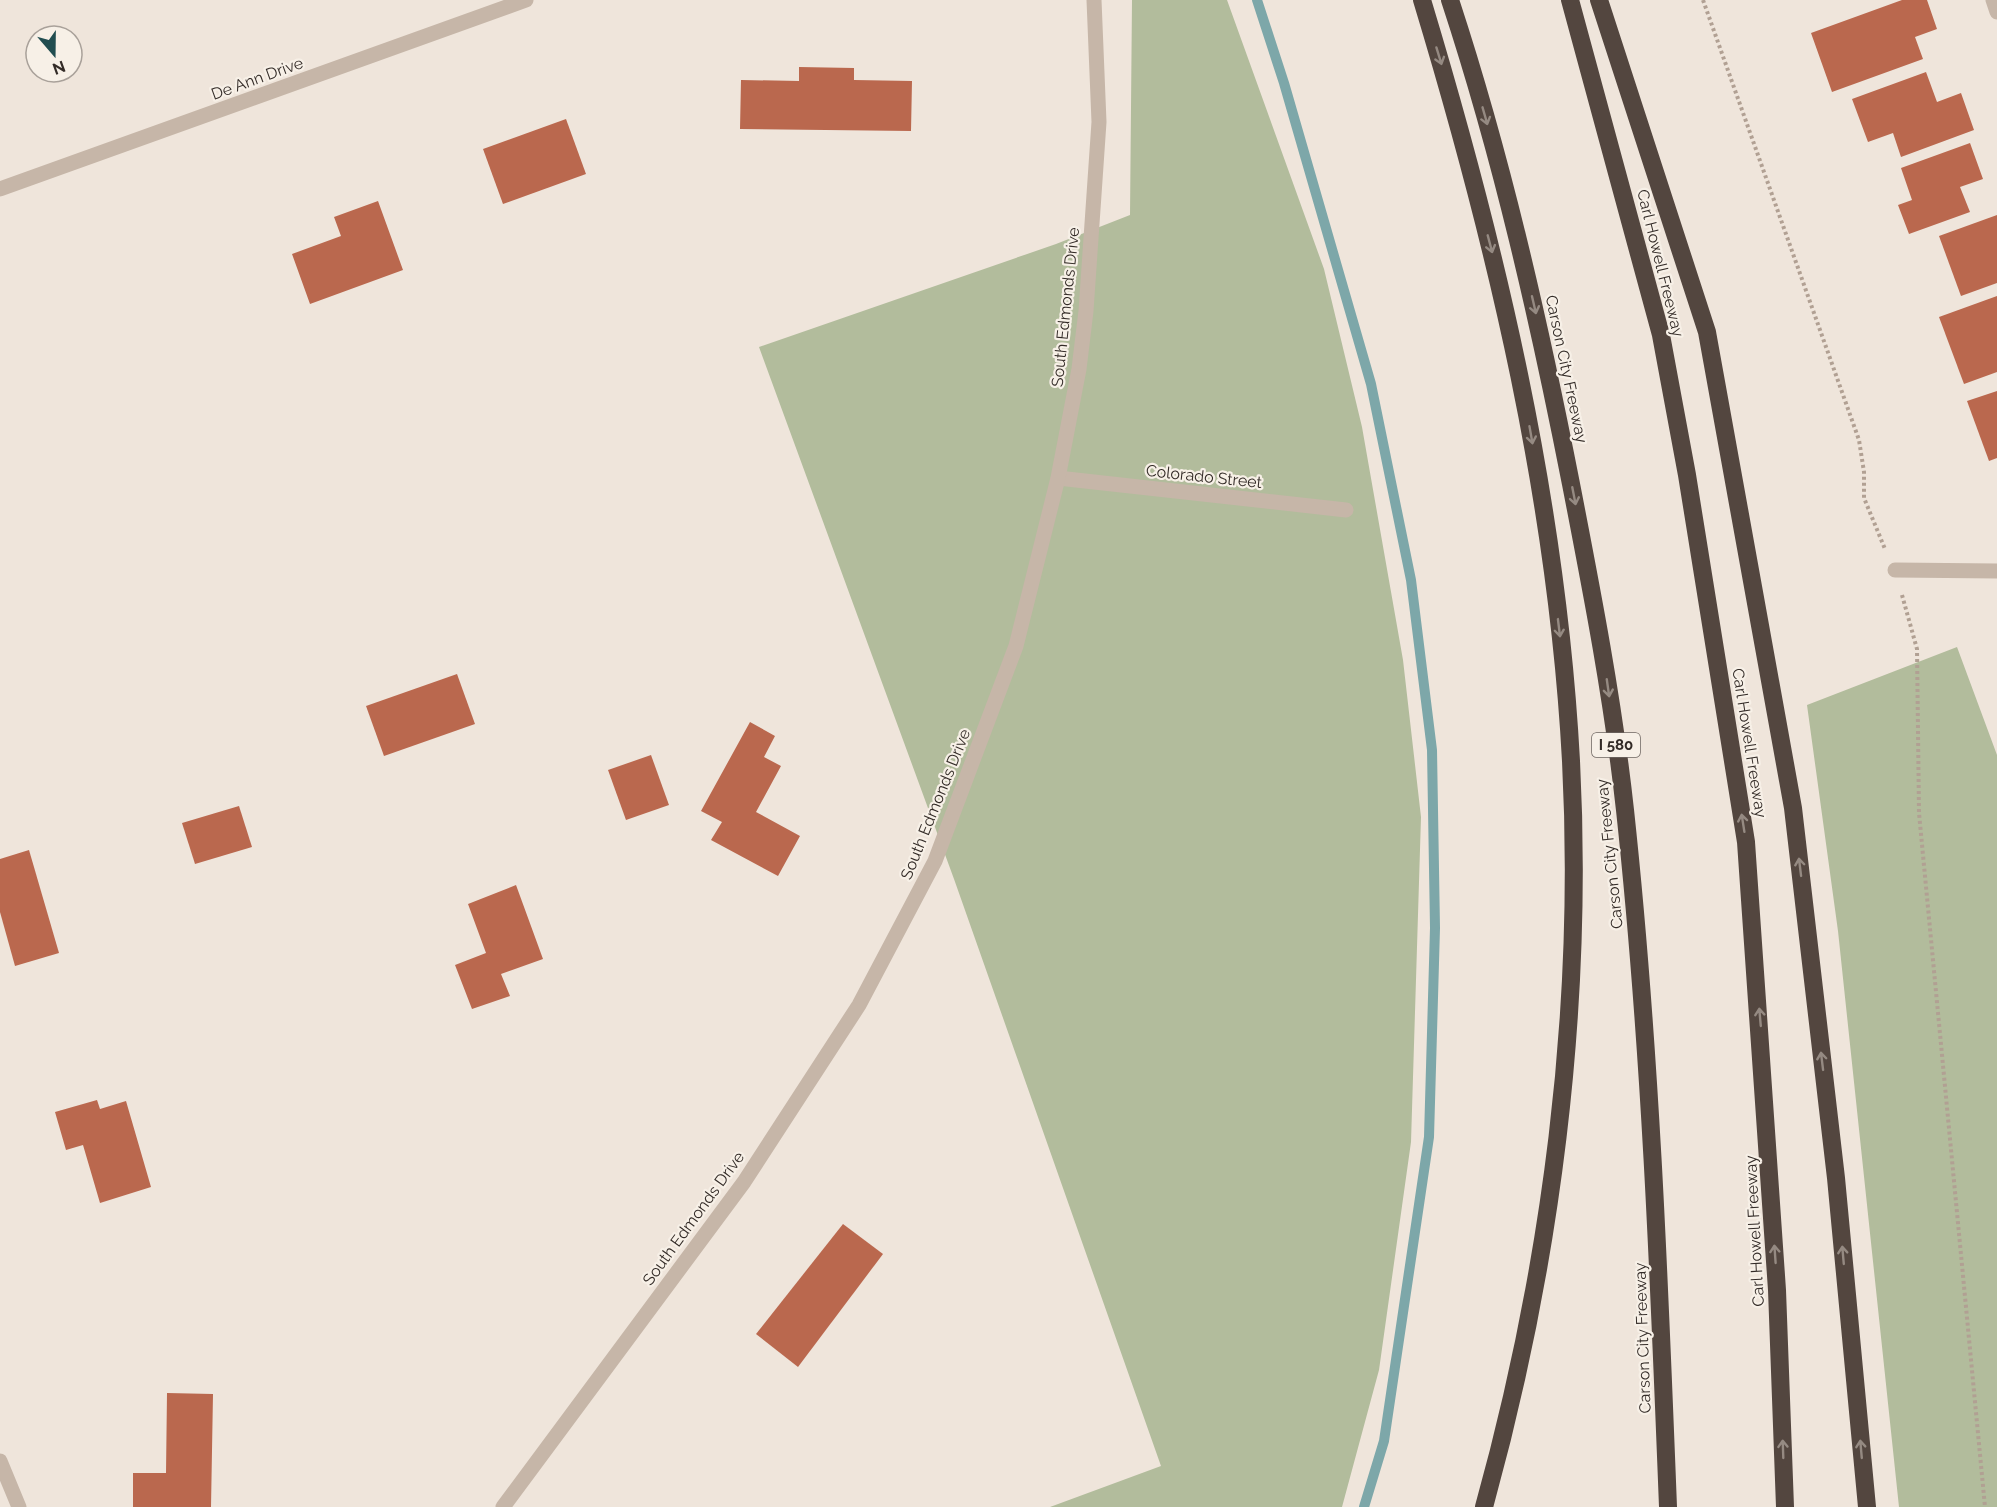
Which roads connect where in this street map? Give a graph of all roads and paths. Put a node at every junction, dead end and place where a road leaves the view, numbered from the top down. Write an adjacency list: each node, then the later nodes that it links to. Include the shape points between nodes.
1 (526, 0): 10 (street, De Ann Drive)
2 (1094, 0): 11 (street, South Edmonds Drive, via 1099,122 1086,311)
3 (1422, 0): 18 (highway, one-way to 18, via 1492,250 1522,389 1552,566 1571,764 1572,935 1553,1167 1526,1333)
4 (1450, 0): 19 (highway, Carson City Freeway / I 580, one-way to 19, via 1502,178 1545,356 1597,615 1622,783 1646,1032)
5 (1570, 0): 20 (highway, Carl Howell Freeway, one-way to 5, via 1777,1290 1746,842 1661,335)
6 (1599, 0): 21 (highway, one-way to 6, via 1836,1178 1793,808 1707,332)
7 (1703, 0): 13 (path, via 1858,440 1864,498)
8 (1993, 0): 9 (street)
9 (1997, 12)
10 (0, 189)
11 (1058, 478): 12 (street, Colorado Street); 17 (street, South Edmonds Drive, via 1016,646 976,754 935,861 859,1005 744,1182)
12 (1346, 510)
13 (1894, 570): 14 (street); 22 (path, via 1917,650 1918,813)
14 (1997, 571)
15 (0, 1461): 16 (street)
16 (19, 1507)
17 (503, 1507)
18 (1484, 1507)
19 (1668, 1507)
20 (1785, 1507)
21 (1867, 1507)
22 (1984, 1507)

